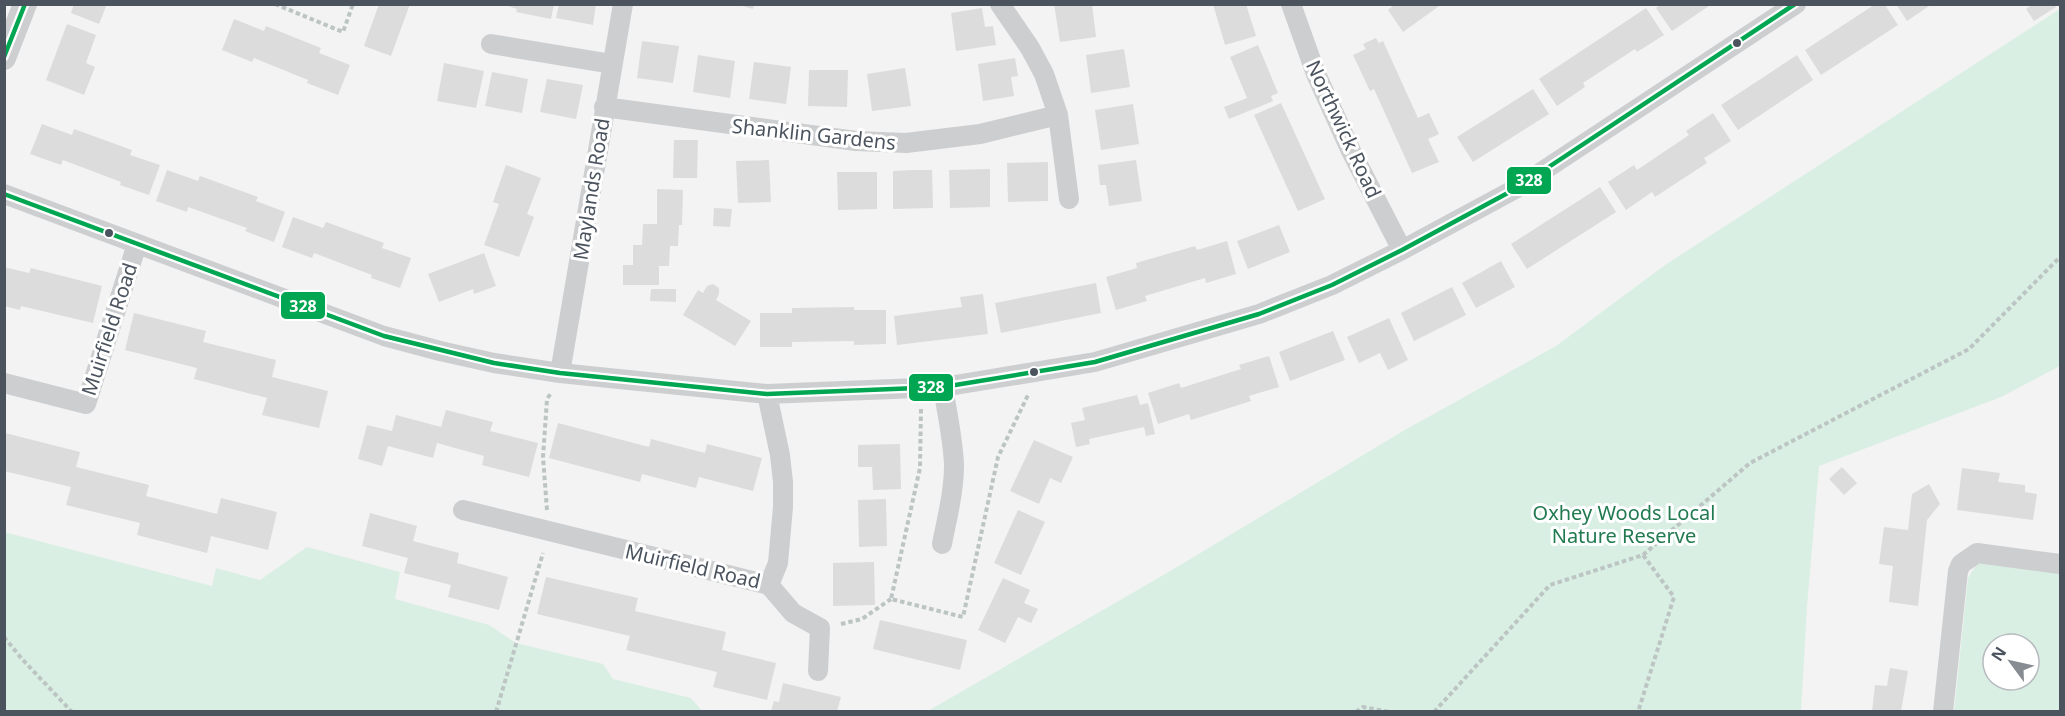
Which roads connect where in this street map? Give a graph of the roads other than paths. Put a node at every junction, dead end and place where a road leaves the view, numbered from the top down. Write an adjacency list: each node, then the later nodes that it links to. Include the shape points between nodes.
1 (25, 4): 7 (street)
2 (623, 4): 8 (street, Maylands Road)
3 (1000, 4): 10 (street, via 1044,74)
4 (1291, 4): 14 (street, Northwick Road, via 1320,83)
5 (1796, 4): 14 (street, Muirfield Road, via 1518,188)
6 (491, 44): 8 (street)
7 (4, 58)
8 (612, 64): 9 (street, Maylands Road)
9 (604, 107): 10 (street, Shanklin Gardens, via 845,139 906,143 981,134); 15 (street, Maylands Road)
10 (1058, 116): 12 (street)
11 (4, 194): 13 (street, Muirfield Road)
12 (1069, 199)
13 (137, 244): 15 (street, Muirfield Road, via 384,336 494,363); 16 (street, Muirfield Road, via 86,404)
14 (1402, 250): 17 (street, Muirfield Road, via 1332,285 1259,314 1170,341 1095,362)
15 (560, 373): 18 (street, Muirfield Road)
16 (4, 383)
17 (943, 387): 18 (street, Muirfield Road); 20 (street, via 954,466)
18 (767, 394): 22 (street, Muirfield Road, via 783,482 778,563)
19 (463, 510): 22 (street, Muirfield Road)
20 (942, 544)
21 (2061, 564): 24 (street, via 1977,553 1961,564)
22 (769, 585): 23 (street, via 793,613 820,628)
23 (818, 671)
24 (1942, 711)

